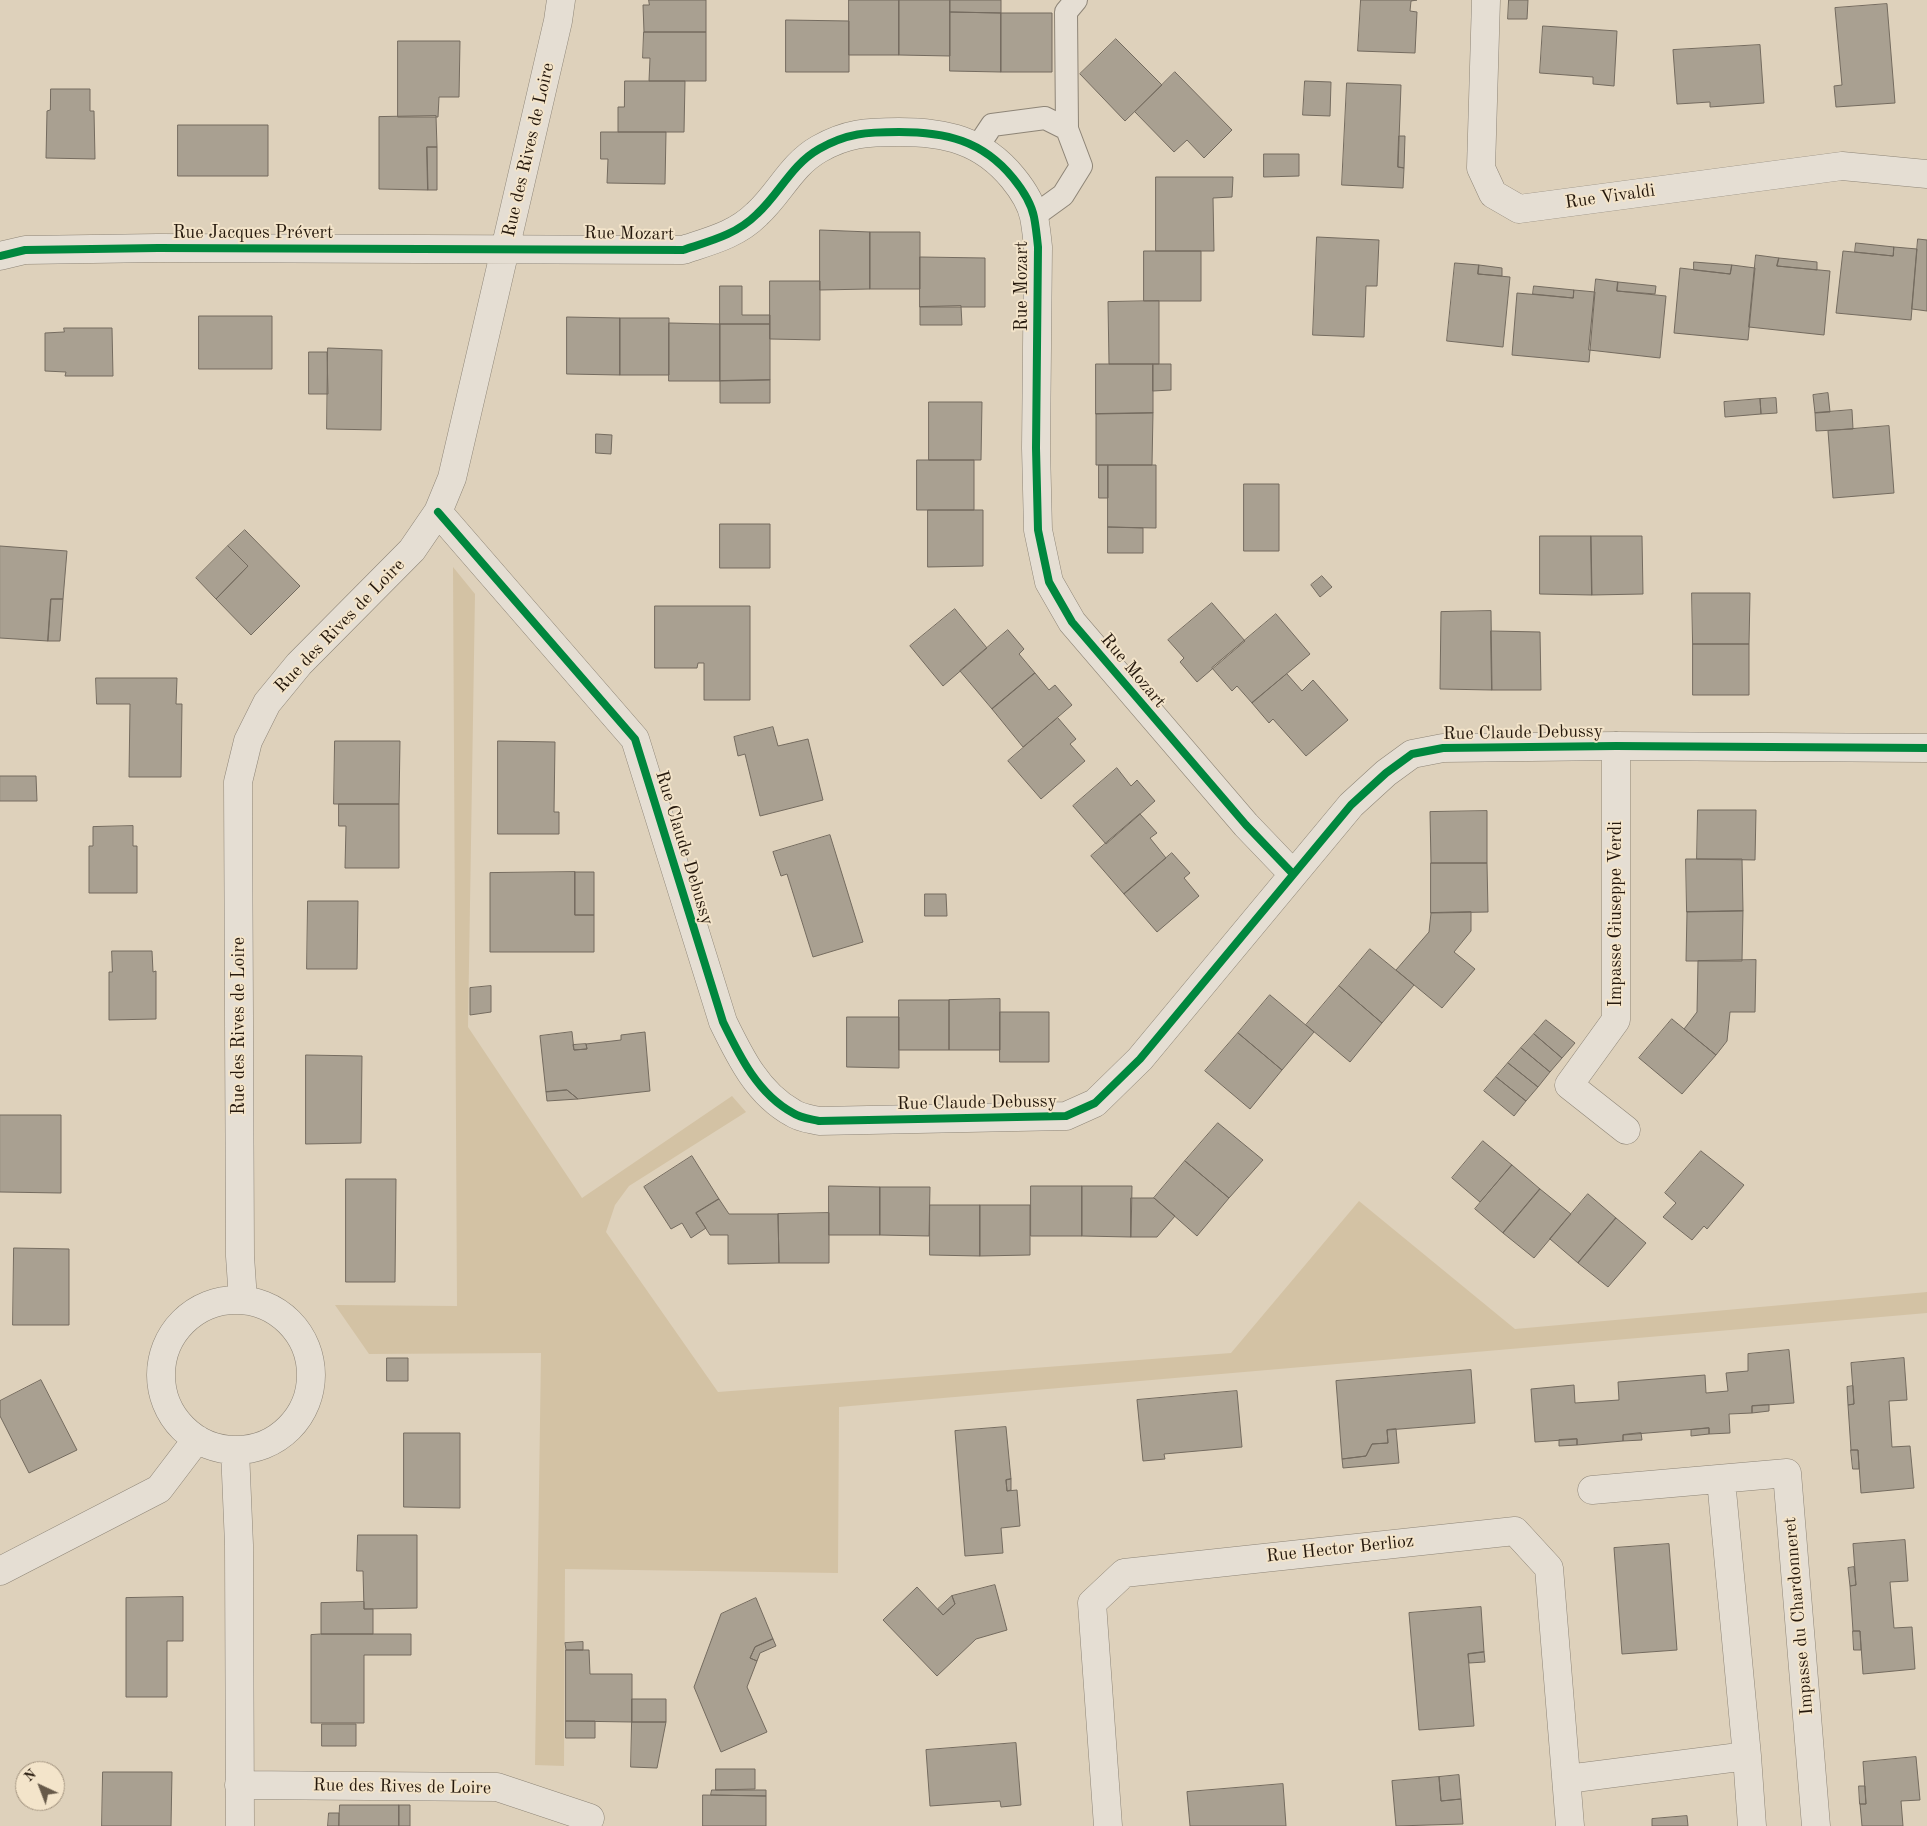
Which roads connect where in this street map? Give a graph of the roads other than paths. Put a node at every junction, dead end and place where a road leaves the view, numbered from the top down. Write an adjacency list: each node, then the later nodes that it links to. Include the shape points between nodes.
1 (561, 0): 8 (street, Rue des Rives de Loire)
2 (1076, 0): 4 (lane, via 1066,12)
3 (1486, 0): 6 (street, Rue Vivaldi, via 1481,168 1493,194 1519,209 1842,166)
4 (1067, 129): 5 (lane, via 1046,118 992,124); 7 (lane, via 1081,166 1062,195)
5 (978, 146): 7 (street, Rue Mozart, via 1000,162 1024,192); 8 (street, Rue Mozart, via 931,132 847,135 798,163 758,214 730,235 683,250)
6 (1927, 174)
7 (1034, 216): 13 (street, Rue Mozart, via 1038,247 1038,530 1049,582 1072,622 1246,826)
8 (506, 248): 9 (street, Rue Jacques Prévert, via 25,250); 10 (street, Rue des Rives de Loire, via 452,478)
9 (0, 256)
10 (438, 512): 13 (street, Rue Claude Debussy, via 634,739 723,1022 741,1058 765,1092 794,1114 819,1121 1066,1116 1095,1104 1140,1059); 15 (street, Rue des Rives de Loire, via 412,550 298,664 267,703 248,741 238,782 240,1256)
11 (1616, 746): 12 (street, Rue Claude Debussy); 13 (street, Rue Claude Debussy, via 1443,748 1412,754 1386,772 1351,805); 14 (street, Impasse Giuseppe Verdi, via 1616,1020 1569,1085)
12 (1927, 748)
13 (1293, 874)
14 (1626, 1130)
15 (243, 1300): 16 (street, via 218,1302 195,1312 177,1329 165,1351 161,1376 166,1400 178,1422); 17 (street, via 268,1306 289,1320 304,1341 311,1365 310,1391 300,1415 283,1434 260,1446)
16 (197, 1438): 17 (street, via 215,1447); 20 (street, via 159,1489)
17 (235, 1450): 23 (street, via 239,1545)
18 (1721, 1480): 19 (street, Impasse du Chardonneret); 21 (street); 29 (street, Impasse du Chardonneret, via 1787,1472)
19 (1592, 1490)
20 (0, 1571)
21 (1748, 1756): 22 (street); 28 (street)
22 (1567, 1779): 26 (street, Rue Hector Berlioz, via 1549,1568 1514,1531 1124,1572 1092,1603); 27 (street, Rue Hector Berlioz)
23 (239, 1785): 24 (street, Rue des Rives de Loire, via 497,1787); 25 (street)
24 (590, 1818)
25 (240, 1826)
26 (1108, 1826)
27 (1570, 1826)
28 (1752, 1826)
29 (1816, 1826)

